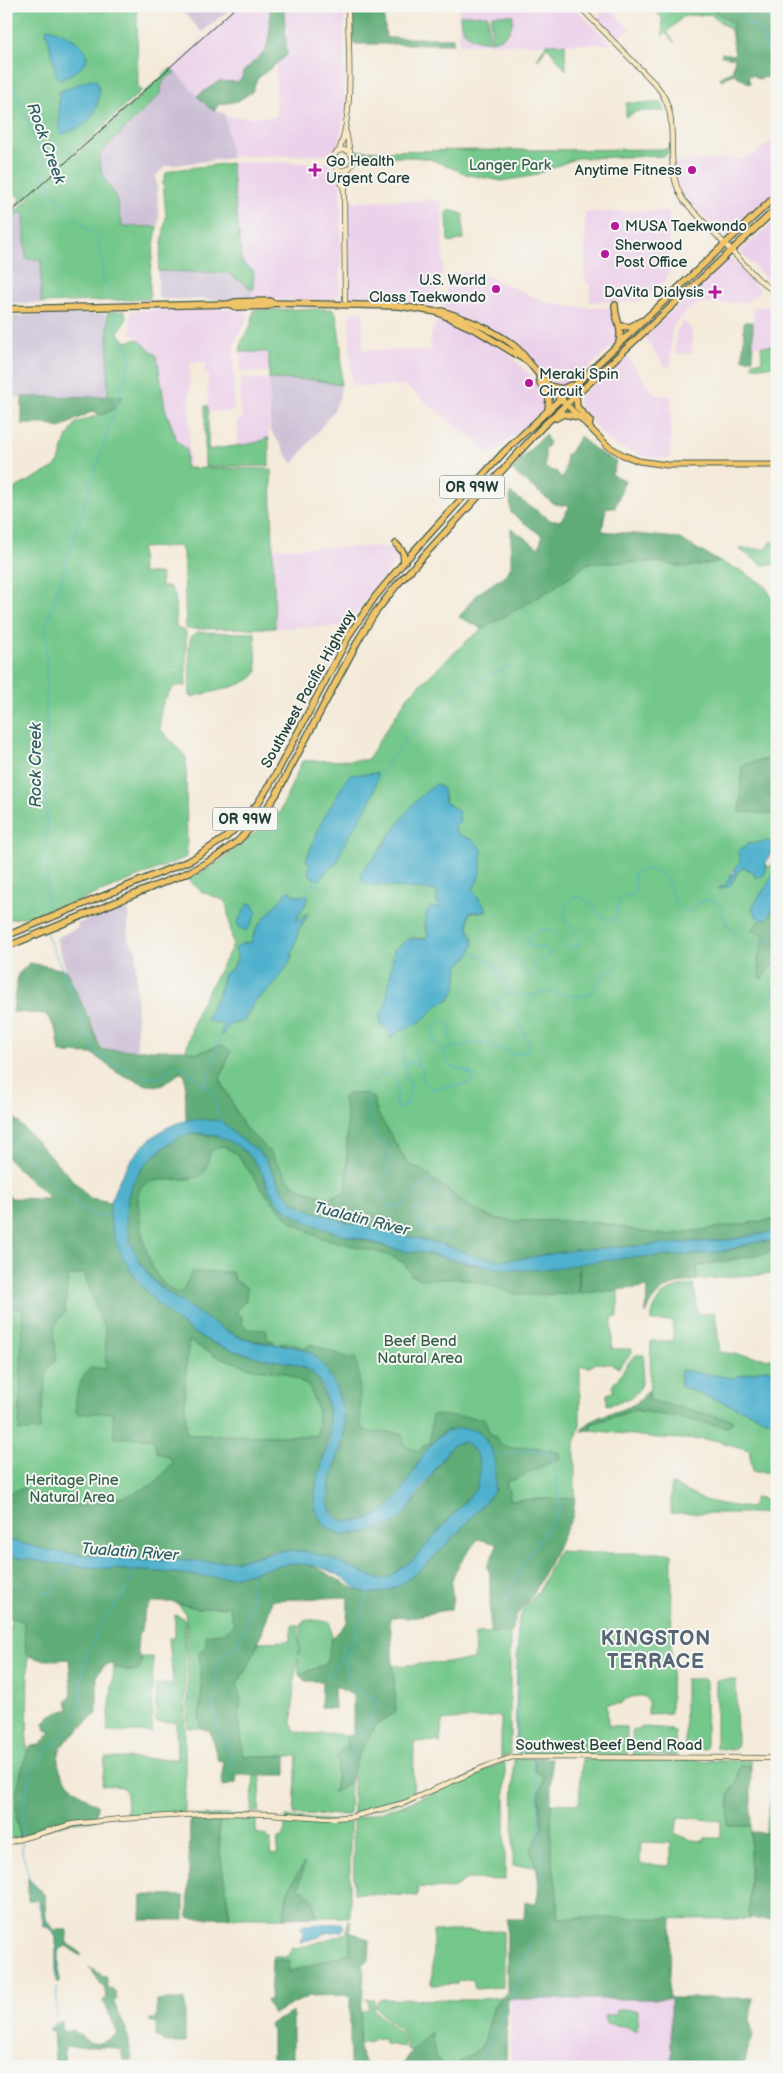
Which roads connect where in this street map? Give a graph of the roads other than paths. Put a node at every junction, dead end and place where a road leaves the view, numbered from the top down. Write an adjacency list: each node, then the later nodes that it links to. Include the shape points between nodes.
1 (348, 6): 3 (main road)
2 (579, 6): 11 (main road, via 663,94 671,114 672,171 676,187 684,201)
3 (346, 132): 4 (main road); 5 (main road)
4 (339, 151): 5 (main road); 7 (main road, via 333,160)
5 (351, 153): 6 (main road)
6 (350, 167): 7 (main road, via 344,170); 8 (main road, via 345,175 347,186)
7 (337, 168): 8 (main road)
8 (344, 190): 14 (main road)
9 (777, 194): 11 (highway, Southwest Pacific Highway / OR 99W)
10 (775, 211): 12 (highway, Southwest Pacific Highway / OR 99W)
11 (725, 244): 12 (main road); 18 (highway, Southwest Pacific Highway / OR 99W)
12 (730, 250): 13 (main road); 27 (highway, Southwest Pacific Highway / OR 99W)
13 (777, 294)
14 (345, 304): 16 (highway); 17 (highway, via 407,306)
15 (615, 305): 19 (highway, via 615,317)
16 (6, 309)
17 (436, 312): 20 (highway); 21 (highway, via 463,319)
18 (646, 318): 19 (highway, via 630,327); 22 (highway, Southwest Pacific Highway / OR 99W)
19 (620, 326): 22 (highway)
20 (480, 332): 21 (highway); 23 (highway)
21 (504, 339): 23 (highway, via 525,356)
22 (619, 344): 24 (highway, Southwest Pacific Highway / OR 99W)
23 (526, 361): 25 (highway)
24 (592, 369): 26 (highway, via 566,389); 28 (highway, Southwest Pacific Highway / OR 99W)
25 (539, 376): 26 (highway); 30 (highway, via 549,398)
26 (549, 386): 28 (highway)
27 (576, 395): 29 (highway, Southwest Pacific Highway / OR 99W); 32 (highway, via 576,405 590,421)
28 (560, 398): 29 (highway); 30 (highway, Southwest Pacific Highway / OR 99W)
29 (566, 404): 31 (main road); 33 (highway, Southwest Pacific Highway / OR 99W)
30 (548, 411): 36 (highway, Southwest Pacific Highway / OR 99W, via 504,452)
31 (579, 417): 32 (main road); 33 (highway, via 561,415 544,431)
32 (589, 426): 34 (main road, via 608,446 639,461 661,465)
33 (537, 432): 38 (highway, Southwest Pacific Highway / OR 99W, via 396,586)
34 (777, 465)
35 (396, 544): 36 (highway, via 403,552)
36 (404, 562): 37 (highway, Southwest Pacific Highway / OR 99W, via 374,597)
37 (351, 632): 38 (highway); 39 (highway, Southwest Pacific Highway / OR 99W)
38 (360, 637): 40 (highway, Southwest Pacific Highway / OR 99W)
39 (284, 760): 40 (highway); 41 (highway, Southwest Pacific Highway / OR 99W, via 258,803 225,838 190,860)
40 (293, 764): 42 (highway, Southwest Pacific Highway / OR 99W, via 265,812 231,847 199,867)
41 (123, 888): 42 (highway); 43 (highway, Southwest Pacific Highway / OR 99W)
42 (127, 898): 44 (highway, Southwest Pacific Highway / OR 99W)
43 (6, 936)
44 (6, 947)
45 (777, 1758): 46 (main road, Southwest Beef Bend Road, via 513,1757 404,1803 351,1817 188,1814 80,1823)
46 (6, 1844)

